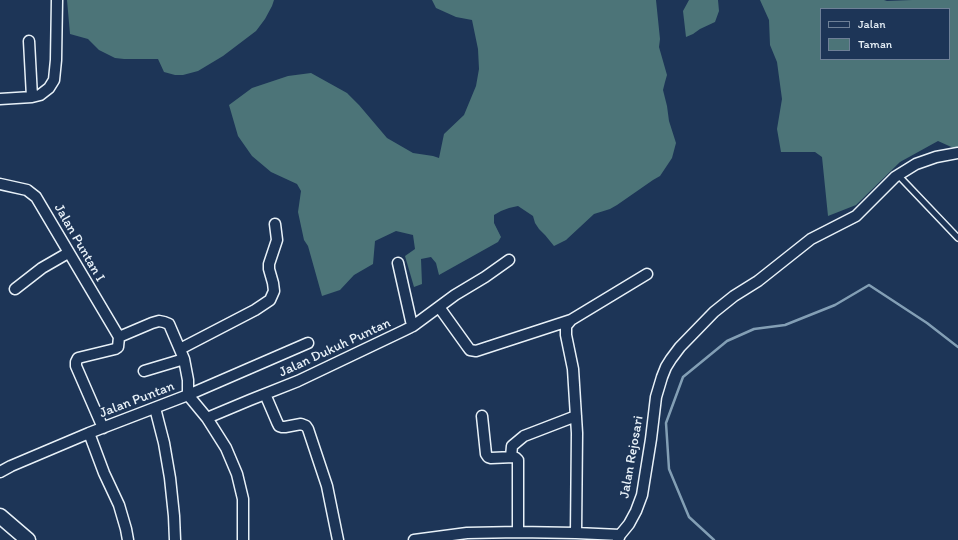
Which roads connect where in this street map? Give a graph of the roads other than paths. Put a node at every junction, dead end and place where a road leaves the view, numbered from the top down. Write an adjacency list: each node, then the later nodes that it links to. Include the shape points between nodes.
1 (57, 0): 3 (street, via 54,80 40,95)
2 (29, 41): 3 (street)
3 (32, 97): 4 (street)
4 (0, 99)
5 (958, 153): 6 (street, Jalan Rejosari, via 916,164)
6 (898, 175): 9 (lane); 37 (street, Jalan Rejosari, via 856,216 811,239 714,312 671,358 656,396 642,495 636,511)
7 (0, 184): 10 (street, Jalan Puntan I, via 27,190 36,197)
8 (275, 224): 20 (street, via 277,240 269,264 274,291 270,300)
9 (958, 238)
10 (68, 253): 14 (street, via 42,268); 18 (street, Jalan Puntan I)
11 (509, 260): 15 (street)
12 (398, 262): 17 (street, Jalan Dukuh Puntan)
13 (647, 274): 16 (street)
14 (15, 289)
15 (439, 307): 16 (street, via 470,350 476,351); 17 (street)
16 (571, 320): 27 (street, via 566,326 566,335 573,369)
17 (413, 326): 23 (street, Jalan Dukuh Puntan)
18 (119, 337): 20 (street, Jalan Puntan, via 159,321 169,324); 29 (street, via 115,349 78,358 76,362)
19 (308, 343): 24 (street)
20 (180, 349): 21 (street, Jalan Puntan)
21 (184, 359): 22 (street); 24 (street, Jalan Puntan)
22 (144, 371)
23 (265, 394): 28 (street, Jalan Dukuh Puntan); 42 (street, via 279,426 301,424 308,429 327,486)
24 (188, 395): 25 (street, Jalan Puntan); 28 (street)
25 (155, 408): 29 (street, Jalan Puntan); 40 (street, via 170,478)
26 (482, 416): 31 (street, via 488,457)
27 (576, 416): 31 (street, via 524,436 512,446); 35 (street)
28 (207, 418): 41 (street, via 226,448 237,474 243,499)
29 (103, 428): 30 (street, Jalan Puntan)
30 (89, 434): 32 (street, Jalan Puntan); 39 (street, via 119,505)
31 (511, 457): 34 (street, via 518,460)
32 (0, 472)
33 (0, 516): 38 (main road)
34 (518, 532): 35 (street); 36 (street)
35 (576, 533): 37 (street)
36 (467, 537): 43 (street)
37 (619, 538)
38 (28, 540)
39 (128, 540)
40 (175, 540)
41 (243, 540)
42 (338, 540)
43 (414, 540)

